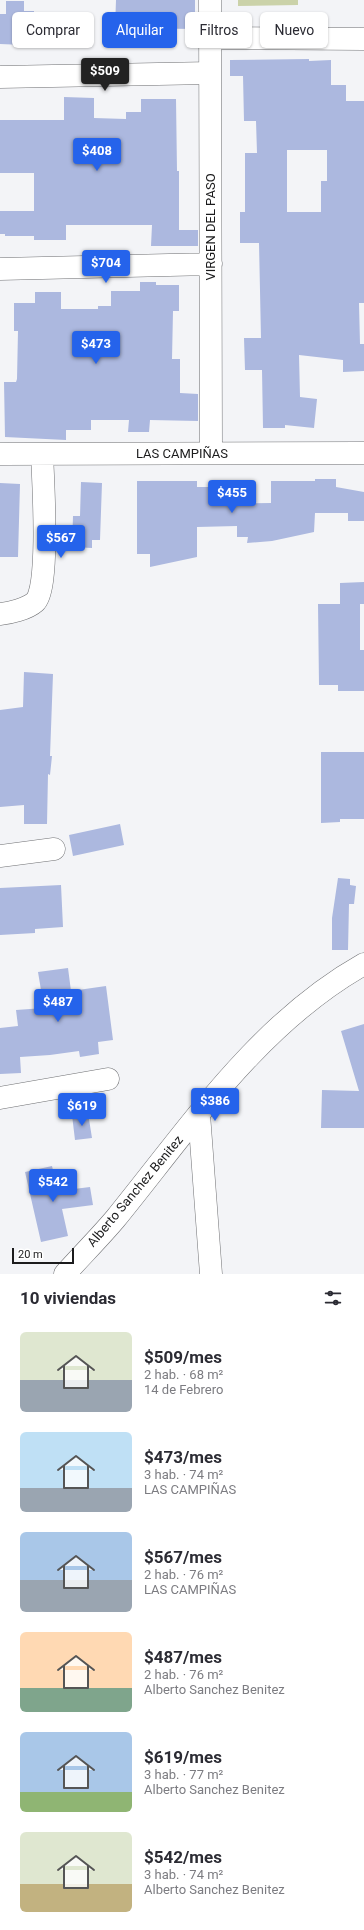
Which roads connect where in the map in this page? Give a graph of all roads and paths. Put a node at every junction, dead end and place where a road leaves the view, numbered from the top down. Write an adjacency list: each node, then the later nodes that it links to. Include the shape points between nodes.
1 (210, 0): 2 (street, VIRGEN DEL PASO)
2 (210, 12)
3 (252, 38): 4 (street)
4 (364, 38)
5 (209, 48): 6 (street, VIRGEN DEL PASO)
6 (210, 73): 7 (street); 8 (street, VIRGEN DEL PASO)
7 (0, 77)
8 (211, 264): 9 (street); 10 (street, VIRGEN DEL PASO)
9 (0, 269)
10 (212, 453): 11 (street, LAS CAMPIÑAS); 13 (street, LAS CAMPIÑAS)
11 (364, 453)
12 (0, 454): 13 (street, LAS CAMPIÑAS)
13 (42, 454): 14 (street, via 44,566 39,594 35,602)
14 (0, 614)
15 (54, 849): 16 (street)
16 (0, 856)
17 (364, 964): 20 (street, Alberto Sanchez Benitez, via 342,977 288,1019 223,1083)
18 (108, 1079): 19 (street)
19 (0, 1098)
20 (199, 1114): 21 (street, Alberto Sanchez Benitez, via 115,1219); 22 (street)
21 (65, 1274)
22 (211, 1274)

